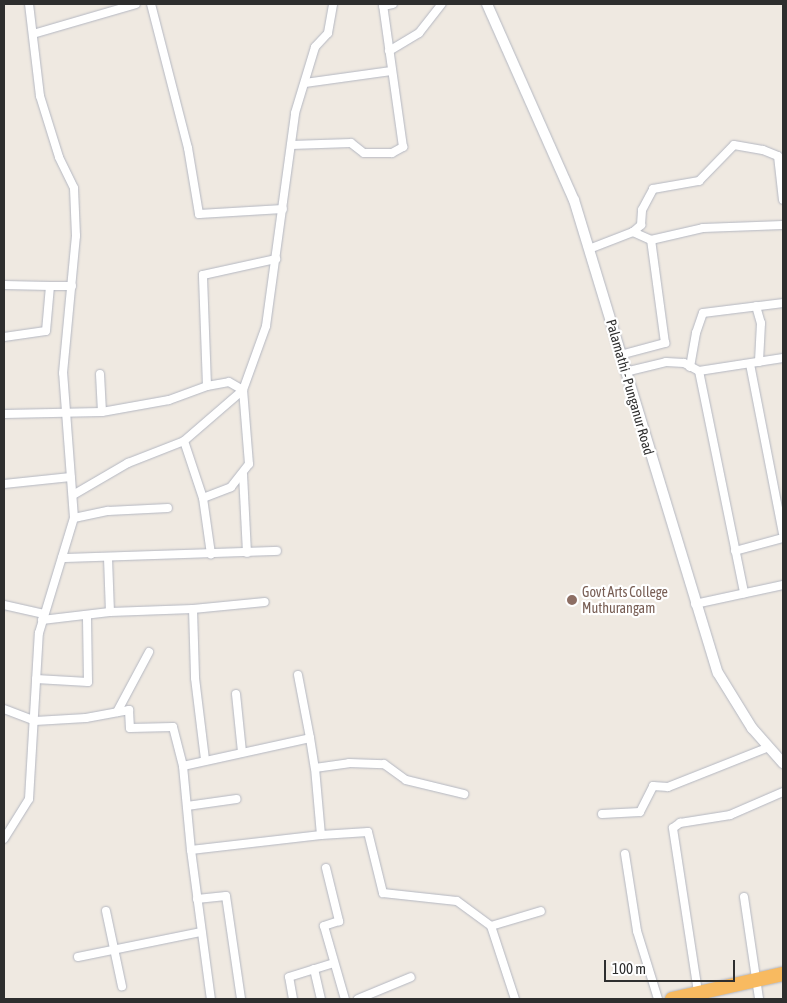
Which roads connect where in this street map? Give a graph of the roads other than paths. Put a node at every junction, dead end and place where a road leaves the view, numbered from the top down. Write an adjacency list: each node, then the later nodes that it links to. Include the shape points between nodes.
1 (30, 4): 10 (street)
2 (136, 4): 9 (street)
3 (151, 4): 16 (street, via 188,148 199,214)
4 (333, 4): 13 (street, via 328,33 315,47)
5 (393, 4): 8 (street)
6 (441, 4): 11 (street, via 420,33)
7 (487, 4): 20 (street, Palamathi - Punganur Road, via 574,200)
8 (383, 5): 11 (street)
9 (117, 6): 10 (street)
10 (33, 34): 24 (street, via 40,96 59,157 74,188 76,236)
11 (389, 50): 12 (street)
12 (391, 72): 13 (street); 14 (street, via 403,147 392,153 364,153 351,143)
13 (305, 83): 14 (street, via 295,114)
14 (291, 145): 16 (street)
15 (783, 200): 18 (street, via 778,156 763,150 734,146 699,181 653,189 642,210 641,225)
16 (283, 209): 21 (street)
17 (783, 225): 19 (street, via 703,228)
18 (633, 232): 19 (street); 20 (street)
19 (651, 240): 28 (street, via 665,343)
20 (589, 248): 28 (street, Palamathi - Punganur Road)
21 (276, 259): 36 (street, via 204,274); 37 (street, via 266,326)
22 (4, 285): 23 (street)
23 (50, 286): 24 (street); 27 (street, via 46,331)
24 (72, 286): 40 (street, via 64,373)
25 (783, 304): 26 (street)
26 (756, 306): 30 (street, via 761,323); 32 (street, via 703,313)
27 (4, 337)
28 (620, 355): 34 (street, Palamathi - Punganur Road)
29 (783, 358): 30 (street)
30 (760, 362): 31 (street)
31 (750, 364): 33 (street); 49 (street)
32 (690, 367): 33 (street); 34 (street, via 666,362)
33 (699, 371): 53 (street)
34 (626, 372): 60 (street, Palamathi - Punganur Road)
35 (100, 374): 38 (street)
36 (207, 386): 37 (street, via 229,382); 38 (street, via 169,400)
37 (242, 390): 41 (street); 42 (street, via 249,454 249,464)
38 (102, 412): 40 (street)
39 (4, 414): 40 (street, via 45,411)
40 (66, 414): 43 (street)
41 (184, 440): 45 (street, via 128,463); 46 (street)
42 (243, 474): 46 (street, via 231,487); 51 (street)
43 (71, 477): 44 (street); 45 (street)
44 (4, 484)
45 (73, 495): 48 (street)
46 (203, 498): 54 (street)
47 (168, 508): 48 (street, via 108,511)
48 (74, 518): 55 (street)
49 (783, 533)
50 (783, 538): 53 (street)
51 (247, 552): 52 (street); 54 (street)
52 (277, 552)
53 (735, 552): 58 (street)
54 (211, 554): 56 (street)
55 (62, 558): 56 (street); 65 (street)
56 (108, 558): 63 (street)
57 (783, 585): 58 (street)
58 (744, 593): 60 (street)
59 (265, 602): 62 (street)
60 (695, 604): 74 (street, Palamathi - Punganur Road, via 718,673 752,728)
61 (4, 605): 65 (street)
62 (193, 609): 63 (street); 76 (street)
63 (110, 612): 64 (street)
64 (87, 615): 65 (street); 68 (street, via 88,682)
65 (43, 617): 68 (street)
66 (149, 652): 71 (street)
67 (298, 675): 73 (street)
68 (36, 679): 72 (street)
69 (236, 694): 75 (street)
70 (4, 709): 72 (street)
71 (117, 712): 72 (street, via 86,718); 78 (street, via 128,710 130,728 173,727)
72 (35, 721): 86 (street, via 29,798)
73 (310, 738): 75 (street); 79 (street)
74 (769, 747): 77 (street, Palamathi - Punganur Road); 84 (street, via 668,786 653,786 640,812)
75 (242, 752): 76 (street)
76 (205, 760): 78 (street)
77 (783, 763)
78 (183, 766): 83 (street)
79 (315, 768): 81 (street, via 349,763 384,764 406,780); 85 (street)
80 (783, 792): 104 (street, via 730,815 680,823 672,828)
81 (464, 794)
82 (237, 799): 83 (street)
83 (187, 806): 87 (street)
84 (602, 814)
85 (321, 835): 87 (street); 94 (street, via 368,832 383,893 457,901)
86 (4, 839)
87 (191, 850): 91 (street)
88 (625, 854): 112 (street, via 637,931)
89 (326, 868): 98 (street, via 339,921 324,926)
90 (744, 897): 102 (street, via 755,964)
91 (197, 900): 95 (street); 106 (street, via 226,896)
92 (106, 911): 96 (street)
93 (541, 911): 94 (street)
94 (491, 926): 111 (street)
95 (202, 932): 96 (street); 105 (street)
96 (113, 950): 97 (street); 103 (street)
97 (78, 957)
98 (334, 963): 99 (street); 109 (street)
99 (314, 969): 107 (street, via 289,977); 108 (street)
100 (783, 974): 102 (highway)
101 (411, 978): 110 (street)
102 (754, 980): 104 (highway); 114 (street)
103 (122, 986)
104 (694, 995): 113 (highway)
105 (211, 999)
106 (241, 999)
107 (294, 999)
108 (321, 999)
109 (345, 999)
110 (358, 999)
111 (515, 999)
112 (658, 999)
113 (672, 999)
114 (759, 999)

